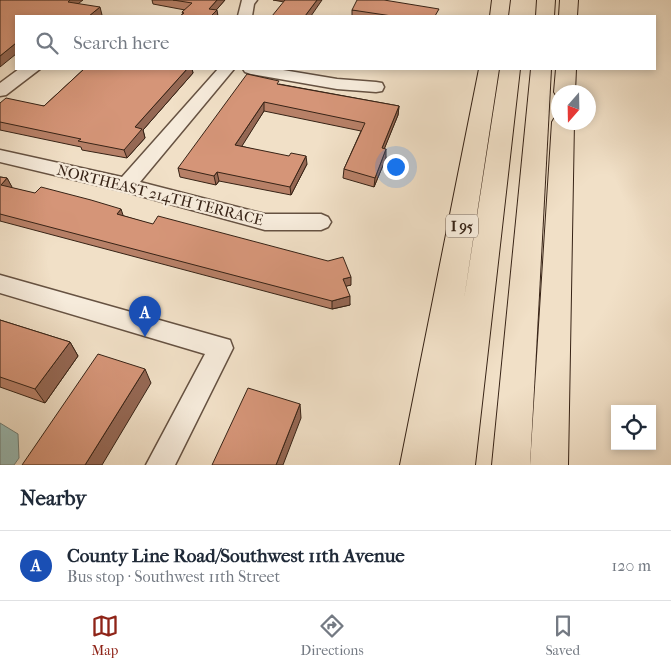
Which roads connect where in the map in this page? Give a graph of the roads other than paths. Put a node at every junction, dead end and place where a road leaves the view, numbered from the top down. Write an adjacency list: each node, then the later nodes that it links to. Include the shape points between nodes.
1 (250, 0): 5 (street)
2 (501, 0): 6 (highway)
3 (546, 0): 7 (highway)
4 (569, 0): 8 (highway)
5 (245, 15)
6 (499, 15)
7 (545, 15)
8 (568, 15)
9 (30, 70): 18 (street)
10 (225, 70): 21 (street)
11 (257, 70): 17 (street, via 337,84)
12 (489, 70): 25 (highway, I 95)
13 (510, 70): 26 (highway)
14 (541, 70): 27 (highway)
15 (566, 70): 16 (highway)
16 (565, 85)
17 (376, 87)
18 (0, 91)
19 (564, 130): 28 (highway)
20 (0, 156): 21 (street, NORTHEAST 214TH TERRACE)
21 (126, 185): 22 (street, NORTHEAST 214TH TERRACE, via 265,222)
22 (321, 222)
23 (0, 284): 24 (street, via 221,348)
24 (160, 465)
25 (419, 465)
26 (456, 465)
27 (512, 465)
28 (549, 465)

